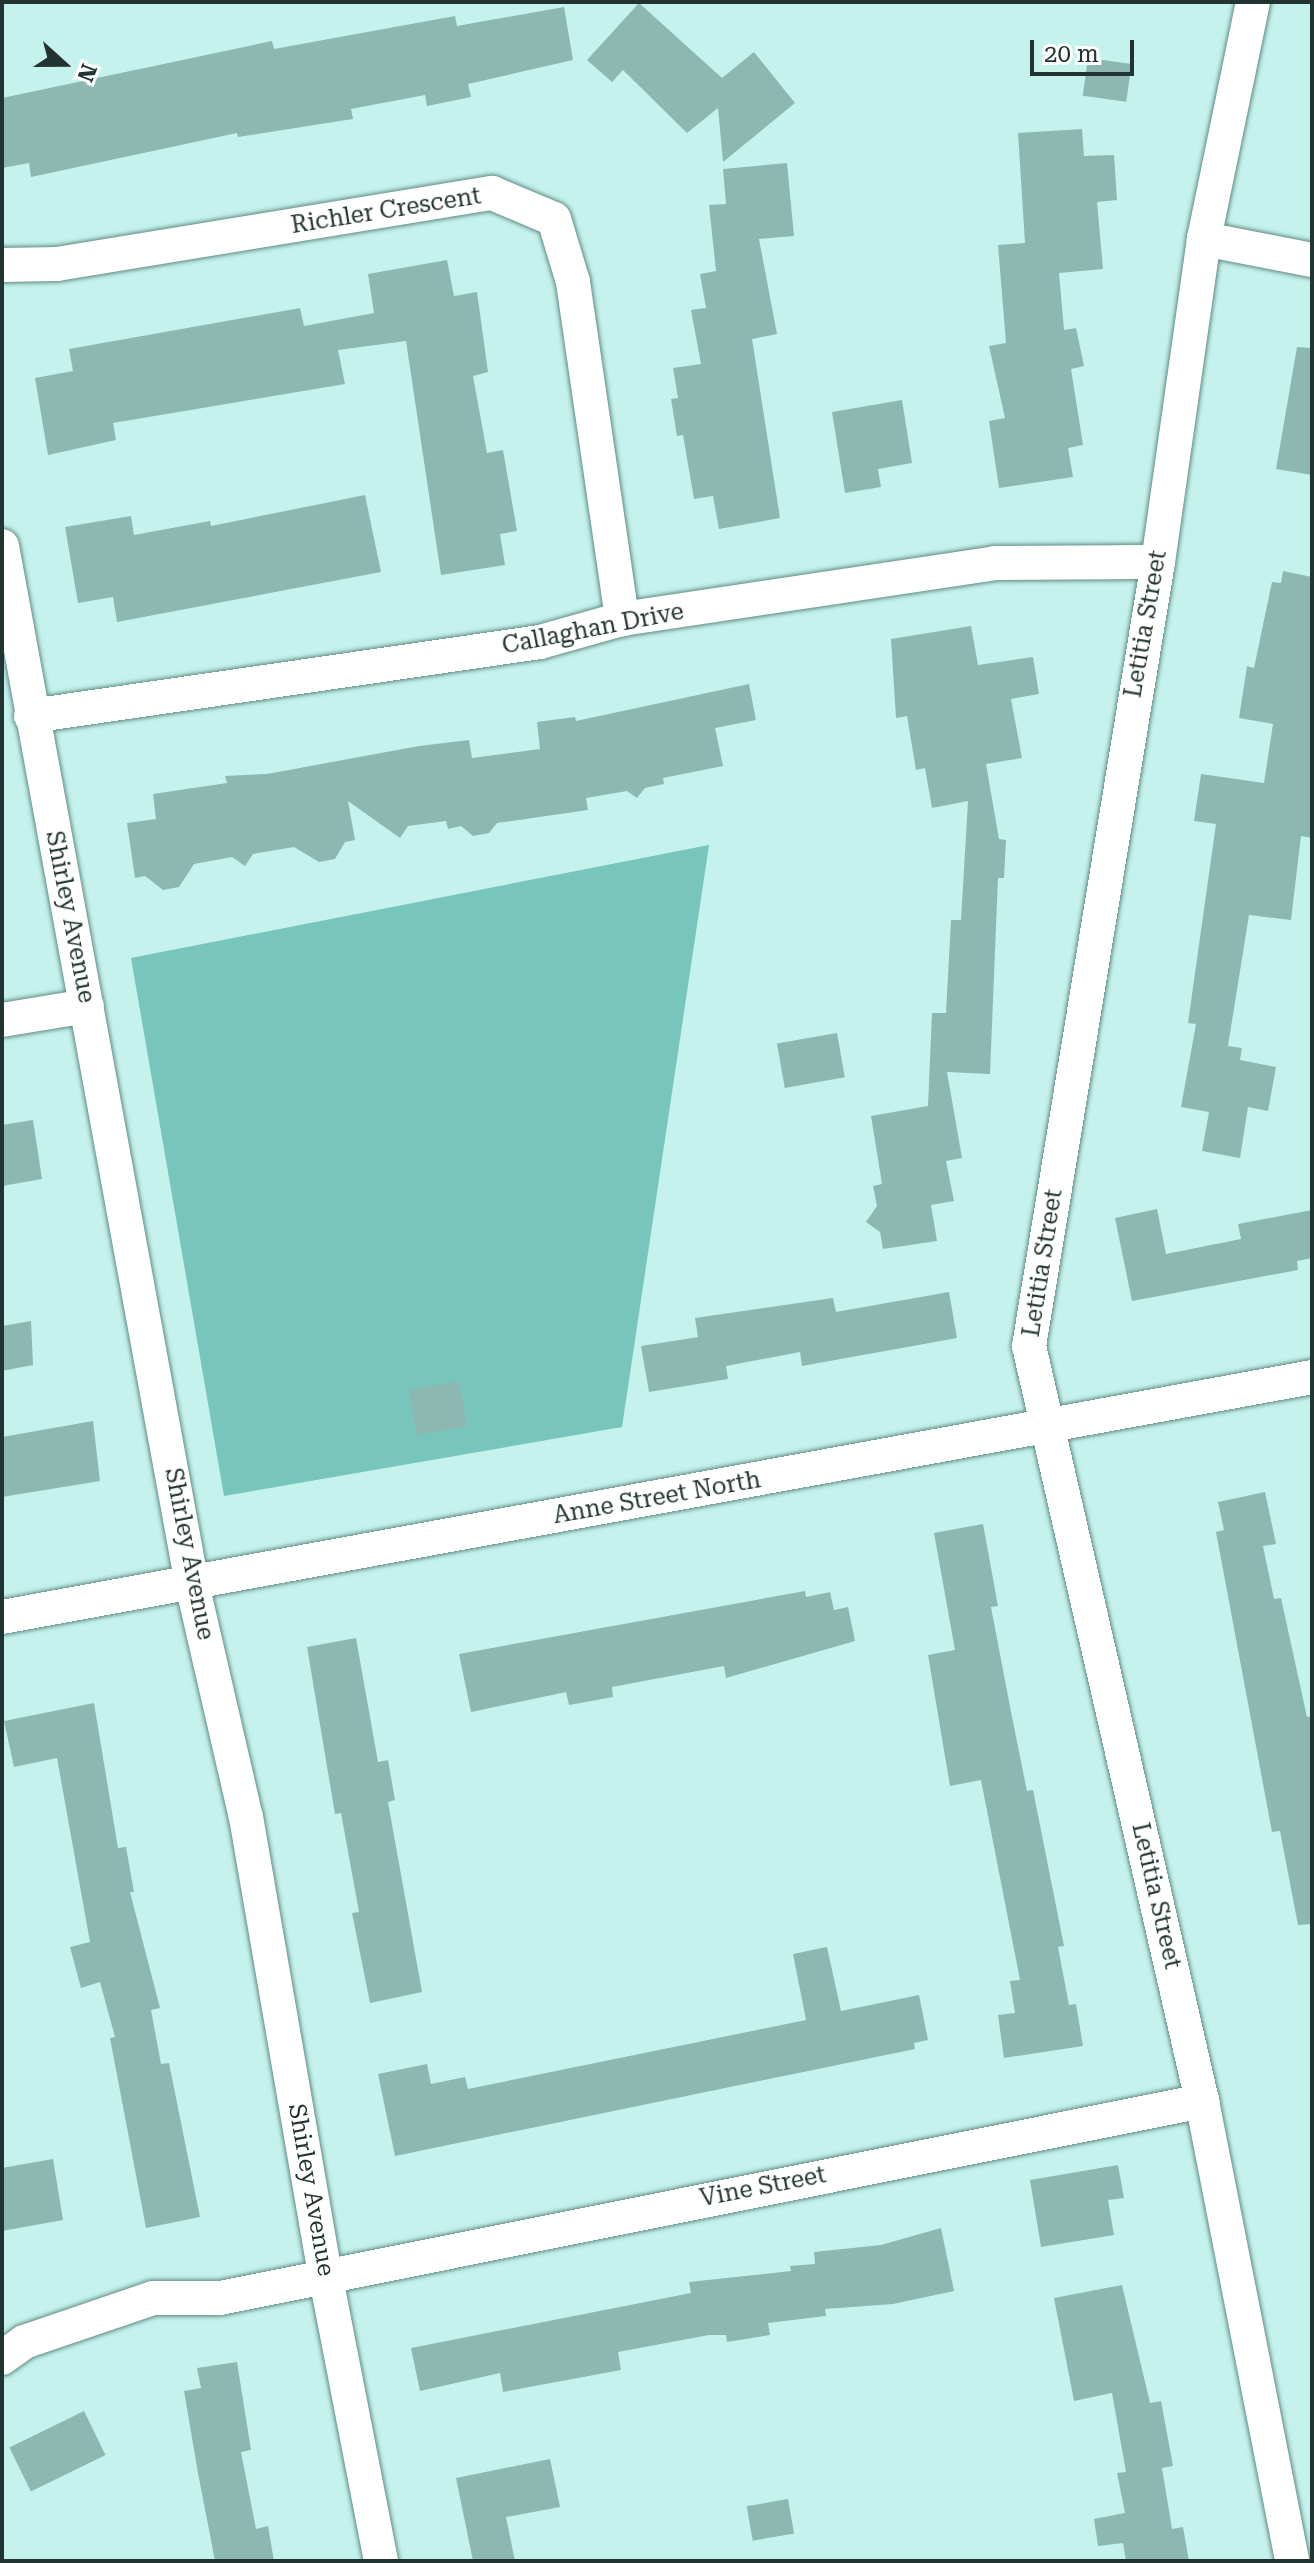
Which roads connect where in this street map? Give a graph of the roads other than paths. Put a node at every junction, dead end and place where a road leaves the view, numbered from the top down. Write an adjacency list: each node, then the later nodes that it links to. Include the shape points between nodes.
1 (1253, 2): 2 (street, Letitia Street)
2 (1204, 239): 3 (street); 6 (street, Letitia Street)
3 (1312, 260)
4 (2, 265): 7 (street, Richler Crescent, via 57,264 492,193 554,219 573,282)
5 (2, 546): 8 (street, Shirley Avenue)
6 (1158, 562): 7 (street, Callaghan Drive, via 995,563); 12 (street, Letitia Street, via 1029,1346)
7 (622, 619): 8 (street, Callaghan Drive, via 540,642)
8 (31, 716): 9 (street, Shirley Avenue)
9 (87, 1006): 10 (street); 13 (street, Shirley Avenue)
10 (2, 1020)
11 (1312, 1377): 12 (street, Anne Street North)
12 (1050, 1426): 13 (street, Anne Street North); 15 (street, Letitia Street)
13 (192, 1584): 14 (street, Anne Street North); 16 (street, Shirley Avenue, via 246,1817)
14 (2, 1617)
15 (1202, 2101): 16 (street, Vine Street); 19 (street, Letitia Street)
16 (325, 2273): 17 (street, Vine Street, via 220,2298 153,2298 24,2342); 18 (street, Shirley Avenue)
17 (2, 2358)
18 (381, 2561)
19 (1292, 2561)

